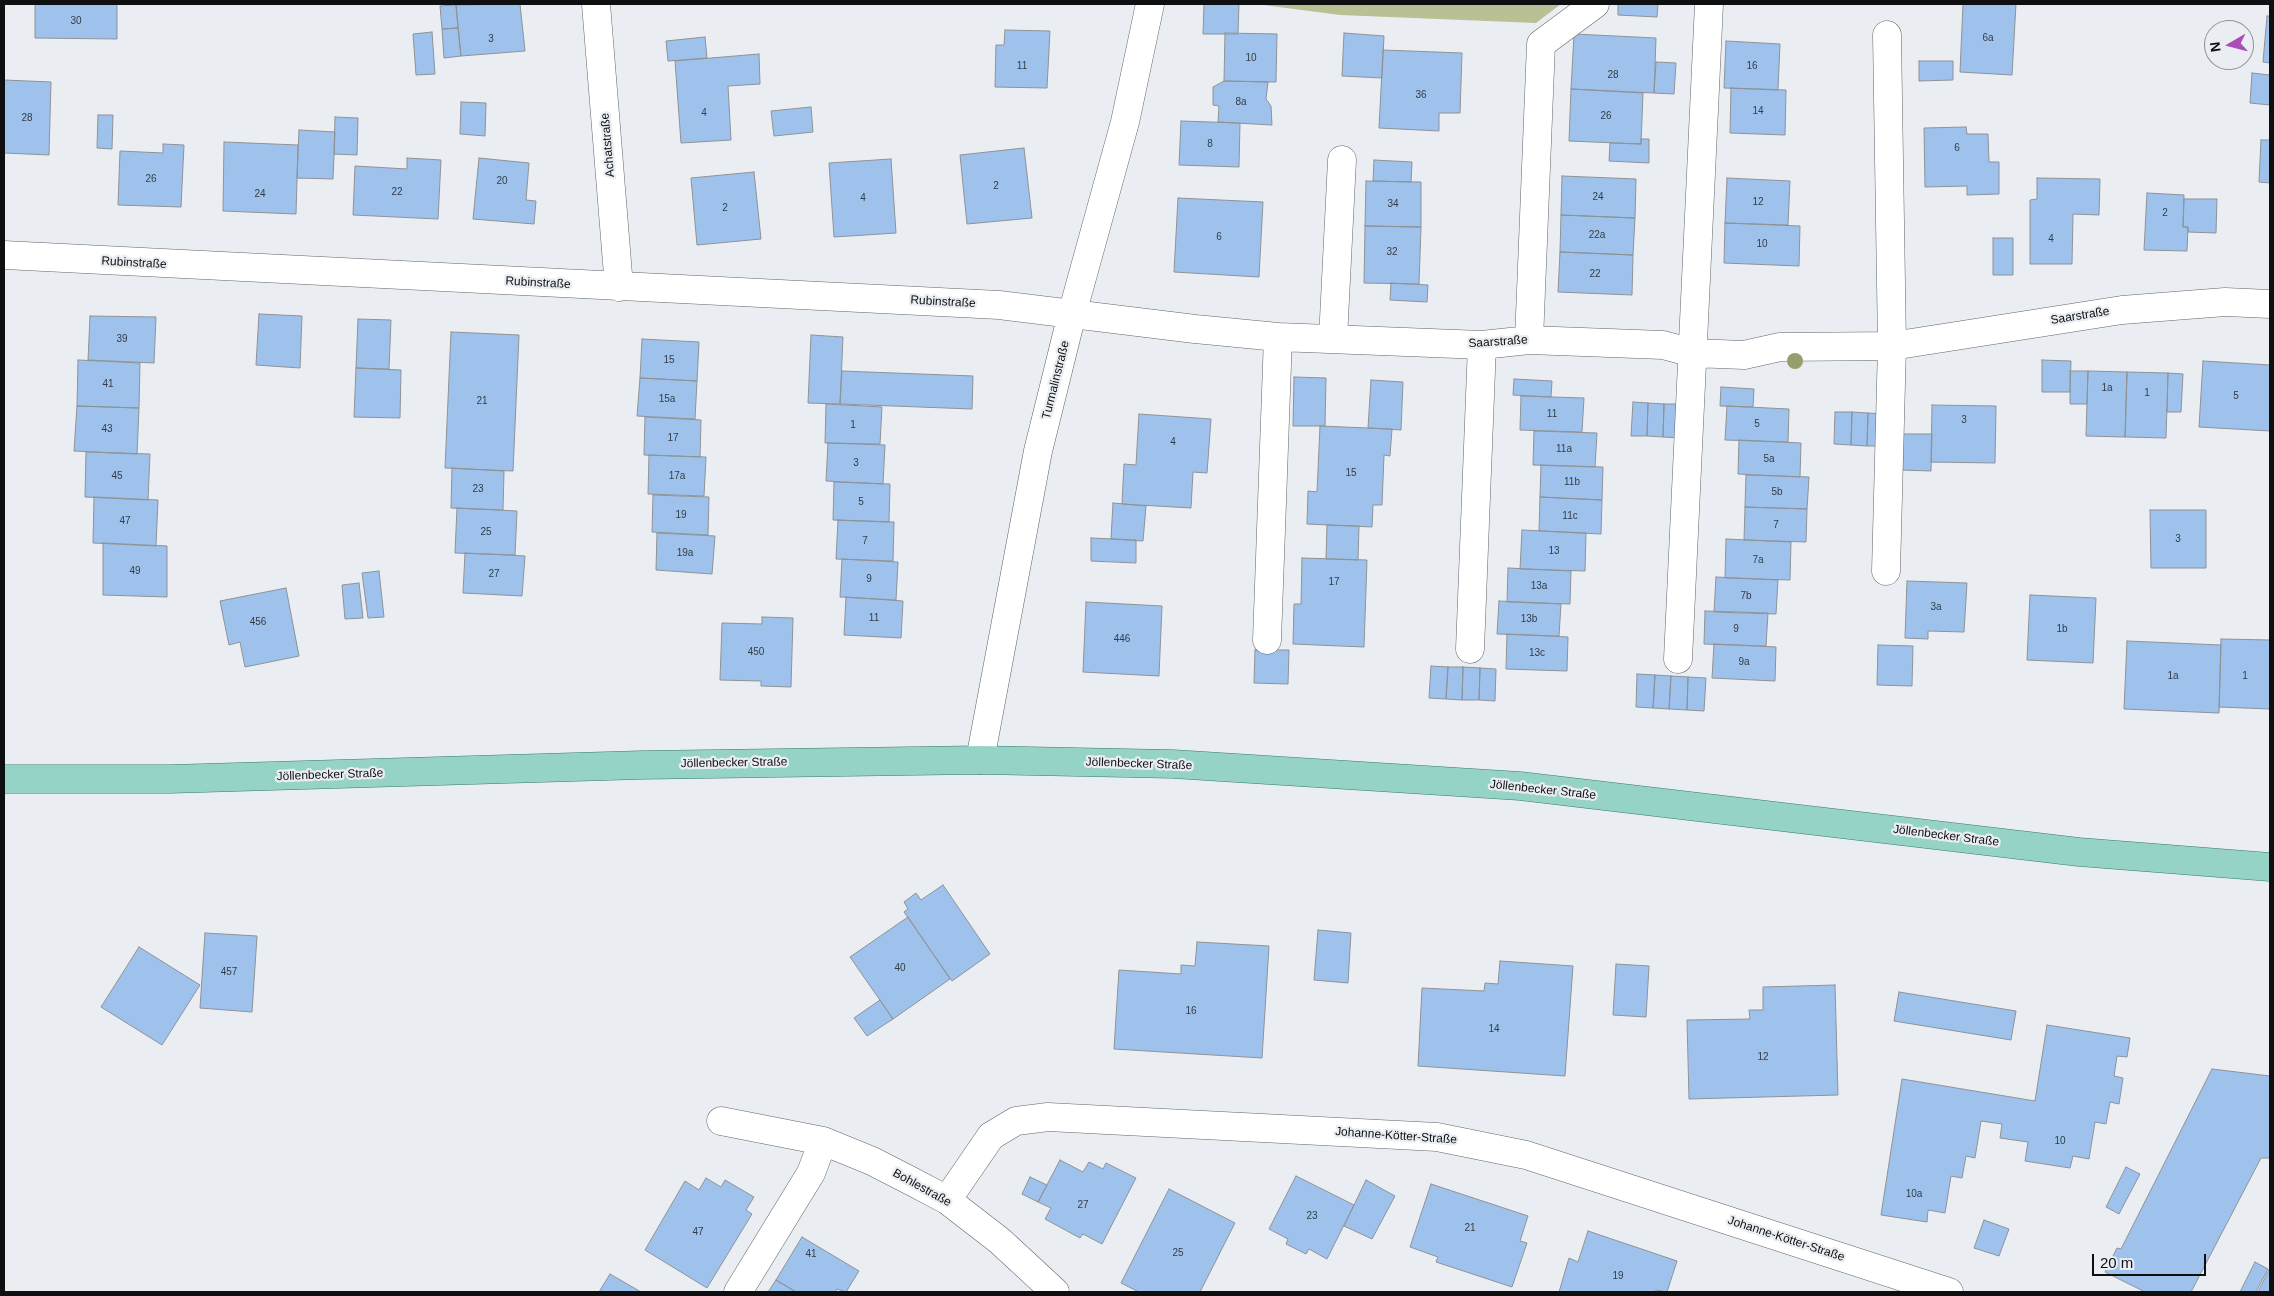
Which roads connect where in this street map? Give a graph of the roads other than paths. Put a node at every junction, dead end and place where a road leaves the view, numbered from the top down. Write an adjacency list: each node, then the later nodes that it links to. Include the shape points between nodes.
1 (596, 4): 8 (street, Achatstraße)
2 (1150, 4): 10 (street, Turmalinstraße, via 1125,122)
3 (1594, 4): 13 (street, via 1540,44)
4 (1709, 4): 16 (street)
5 (1887, 35): 15 (street)
6 (1342, 160): 12 (street)
7 (4, 255): 8 (street, Rubinstraße)
8 (619, 287): 10 (street, Rubinstraße, via 999,305)
9 (2270, 304): 15 (street, Saarstraße, via 2225,302 2122,310)
10 (1072, 314): 11 (street, Saarstraße); 21 (street, Turmalinstraße, via 1038,452)
11 (1278, 337): 12 (street, Saarstraße); 18 (street)
12 (1333, 339): 14 (street, Saarstraße)
13 (1529, 340): 14 (street, Saarstraße); 16 (street, Saarstraße, via 1663,345)
14 (1482, 345): 19 (street)
15 (1892, 346): 16 (street, Saarstraße, via 1780,347 1744,355); 17 (street)
16 (1693, 353): 20 (street)
17 (1886, 571)
18 (1267, 640)
19 (1470, 649)
20 (1678, 659)
21 (980, 760): 22 (main road, Jöllenbecker Straße, via 642,765 170,779); 23 (main road, Jöllenbecker Straße, via 1173,764 1520,786 2079,852)
22 (4, 779)
23 (2270, 867)
24 (721, 1122): 25 (street, Bohlestraße)
25 (823, 1140): 26 (street, Bohlestraße, via 872,1160); 27 (street, via 811,1173)
26 (947, 1200): 28 (street, Bohlestraße, via 1000,1241); 29 (street, Johanne-Kötter-Straße, via 991,1136 1016,1121 1048,1117 1437,1137 1526,1155)
27 (738, 1292)
28 (1055, 1292)
29 (1950, 1292)

